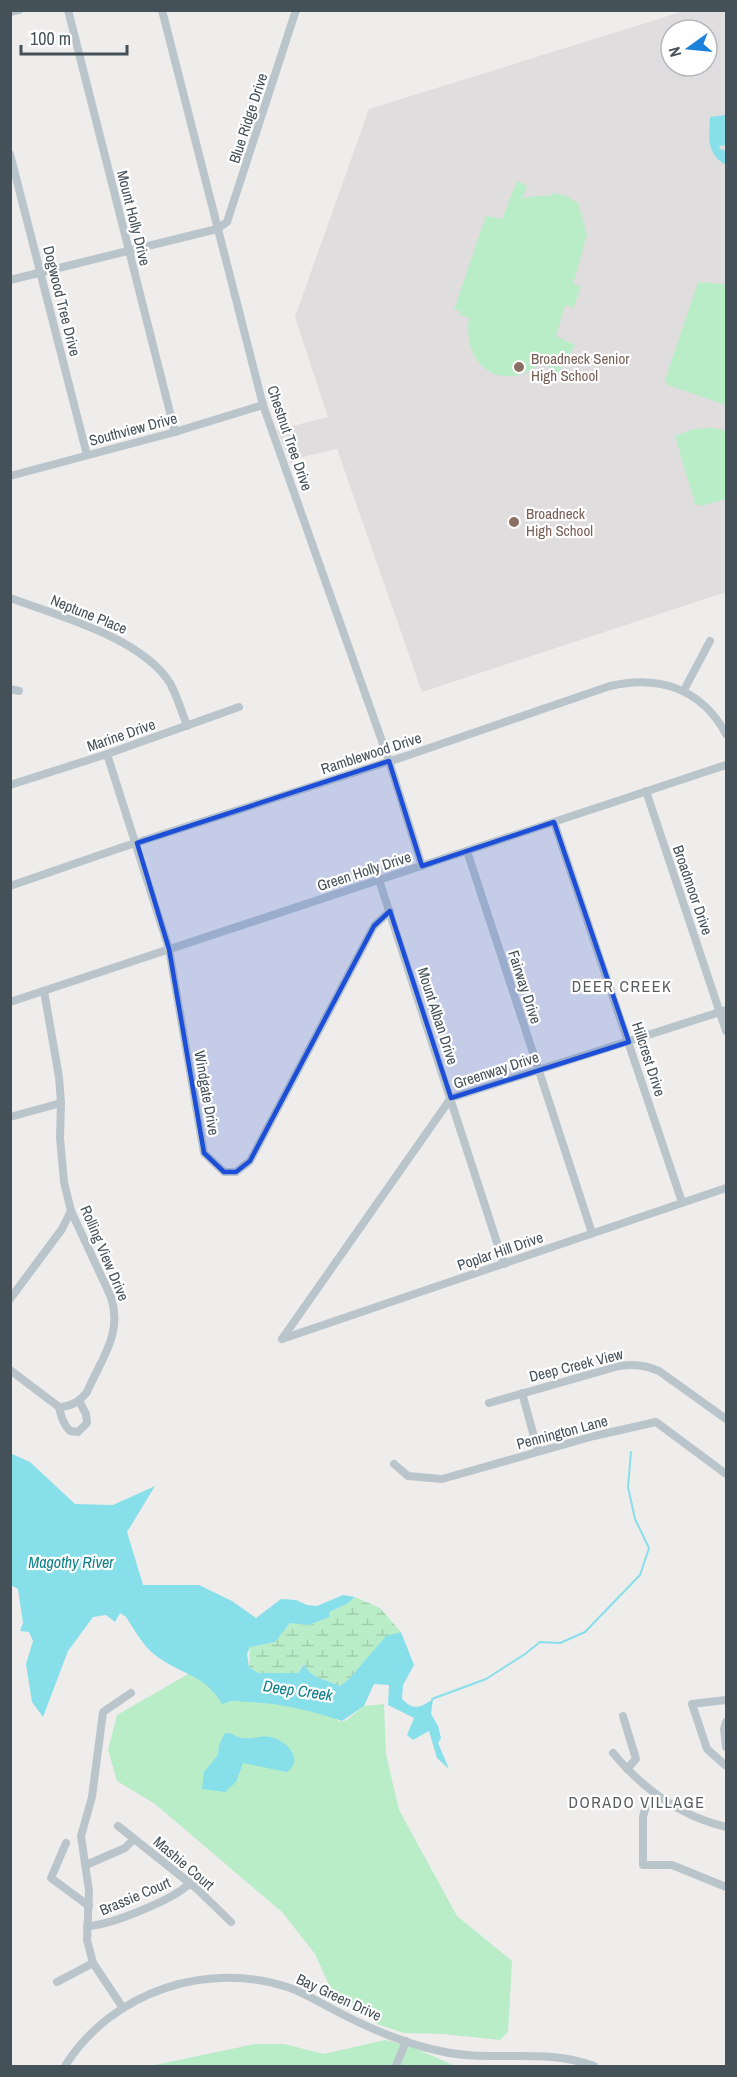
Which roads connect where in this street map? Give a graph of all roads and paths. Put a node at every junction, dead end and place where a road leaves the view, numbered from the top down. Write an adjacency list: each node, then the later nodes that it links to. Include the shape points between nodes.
1 (19, 10): 5 (street)
2 (68, 10): 8 (street, Mount Holly Drive)
3 (162, 10): 7 (street, Chestnut Tree Drive)
4 (296, 10): 7 (street, Blue Ridge Drive, via 227,222)
5 (10, 12)
6 (10, 154): 9 (street, Dogwood Tree Drive)
7 (217, 229): 8 (street); 11 (street, Chestnut Tree Drive)
8 (128, 251): 9 (street); 12 (street, Mount Holly Drive)
9 (41, 273): 10 (street); 13 (street, Dogwood Tree Drive)
10 (10, 280)
11 (263, 405): 12 (street, Southview Drive); 22 (street, Chestnut Tree Drive)
12 (175, 432): 13 (street, Southview Drive)
13 (87, 455): 14 (street, Southview Drive)
14 (10, 476)
15 (10, 598): 19 (street, Neptune Place, via 132,646 170,684)
16 (710, 641): 17 (street)
17 (684, 690): 20 (street, Ramblewood Drive, via 713,713); 22 (street, Ramblewood Drive, via 640,681 610,686)
18 (238, 707): 19 (street, Marine Drive)
19 (187, 726): 21 (street, Marine Drive)
20 (726, 734)
21 (107, 754): 24 (street, Marine Drive); 27 (street, Windgate Drive)
22 (389, 761): 27 (street, Ramblewood Drive); 29 (street, Chestnut Tree Drive)
23 (726, 765): 25 (street, Green Holly Drive)
24 (10, 785)
25 (646, 791): 26 (street, Green Holly Drive); 36 (street, Broadmoor Drive)
26 (554, 822): 28 (street, Green Holly Drive); 38 (street, Hillcrest Drive)
27 (137, 843): 31 (street, Ramblewood Drive); 33 (street, Windgate Drive)
28 (467, 852): 29 (street, Green Holly Drive); 39 (street, Fairway Drive)
29 (422, 866): 30 (street, Green Holly Drive)
30 (379, 880): 32 (street, Mount Alban Drive); 33 (street, Green Holly Drive)
31 (10, 886)
32 (390, 911): 33 (street, Windgate Drive, via 374,926 250,1161 236,1172 224,1172 204,1152); 40 (street, Mount Alban Drive)
33 (170, 949): 34 (street, Green Holly Drive)
34 (44, 991): 35 (street, Green Holly Drive); 41 (street, Rolling View Drive)
35 (10, 1002)
36 (723, 1011): 37 (street, Broadmoor Drive); 38 (street, Greenway Drive)
37 (726, 1031)
38 (629, 1042): 39 (street, Greenway Drive); 44 (street, Hillcrest Drive)
39 (538, 1071): 40 (street, Greenway Drive); 46 (street, Fairway Drive)
40 (451, 1098): 47 (street, Mount Alban Drive); 49 (street, Greenway Drive)
41 (61, 1103): 42 (street); 45 (street, Rolling View Drive, via 64,1182)
42 (10, 1117)
43 (726, 1188): 44 (street, Poplar Hill Drive)
44 (682, 1203): 46 (street, Poplar Hill Drive)
45 (71, 1211): 48 (street); 52 (street, Rolling View Drive, via 116,1311 112,1337)
46 (592, 1233): 47 (street, Poplar Hill Drive)
47 (504, 1263): 49 (street, Poplar Hill Drive)
48 (10, 1299)
49 (282, 1339)
50 (10, 1370): 54 (street)
51 (522, 1393): 53 (street, Deep Creek View); 55 (street, Deep Creek View, via 619,1366 649,1366); 56 (street)
52 (79, 1401): 54 (street); 54 (street, via 87,1423 78,1432 66,1428)
53 (489, 1403)
54 (59, 1407)
55 (726, 1419)
56 (538, 1451): 57 (street, Pennington Lane, via 442,1479 408,1476); 58 (street, Pennington Lane, via 656,1422)
57 (394, 1464)
58 (726, 1474)
59 (131, 1693): 72 (street, via 103,1712 92,1797 81,1836)
60 (726, 1701): 65 (street, via 692,1704 707,1749)
61 (623, 1716): 66 (street, via 636,1759)
62 (726, 1722): 63 (street)
63 (726, 1747)
64 (613, 1753): 66 (street)
65 (726, 1764)
66 (627, 1769): 67 (street)
67 (656, 1795): 69 (street, via 699,1819); 74 (street, via 643,1817 643,1865 672,1865)
68 (118, 1826): 70 (street, Mashie Court)
69 (726, 1827)
70 (134, 1839): 72 (street, via 124,1848); 73 (street, Mashie Court)
71 (66, 1843): 75 (street, via 51,1878)
72 (86, 1865): 75 (street)
73 (190, 1883): 76 (street, Mashie Court); 77 (street, Brassie Court, via 184,1890 105,1924)
74 (726, 1887)
75 (89, 1906): 77 (street)
76 (231, 1922)
77 (87, 1926): 78 (street)
78 (93, 1963): 79 (street); 80 (street)
79 (57, 1982)
80 (123, 2008): 81 (street, Bay Green Drive, via 177,1984 213,1978 245,1979 293,1990); 82 (street, Bay Green Drive, via 94,2030)
81 (406, 2041): 83 (street); 84 (street, Bay Green Drive, via 461,2055 555,2058)
82 (65, 2067)
83 (396, 2067)
84 (594, 2067)

